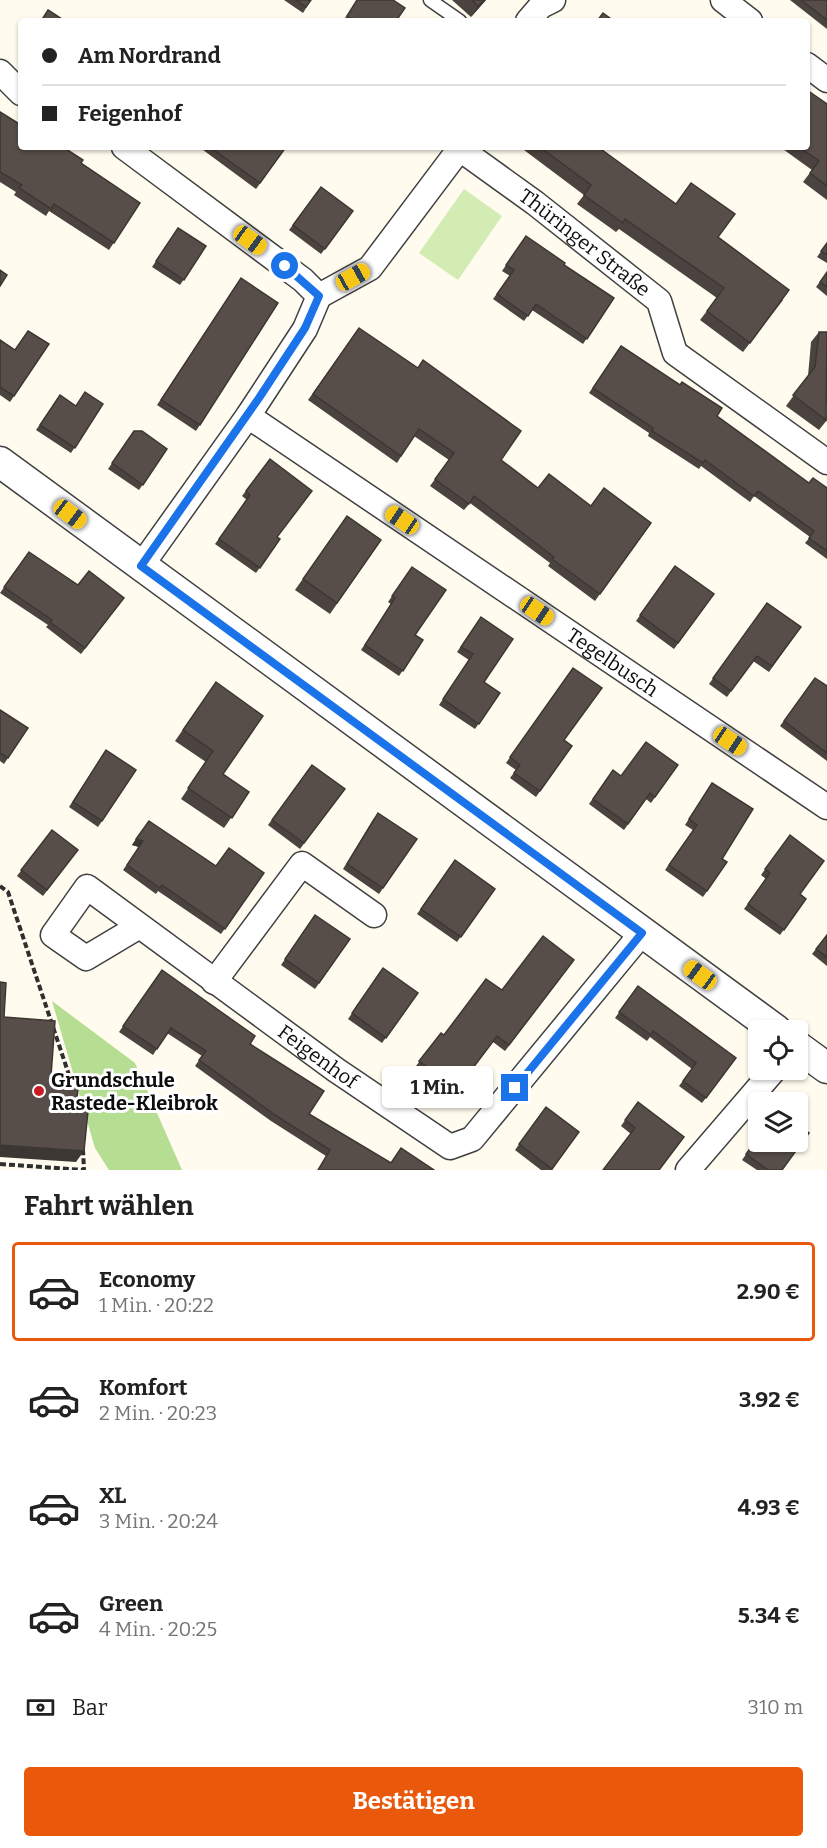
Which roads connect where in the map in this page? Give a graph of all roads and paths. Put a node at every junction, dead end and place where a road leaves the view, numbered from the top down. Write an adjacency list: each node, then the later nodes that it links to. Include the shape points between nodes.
1 (430, 0): 4 (lane)
2 (553, 0): 5 (street)
3 (723, 0): 6 (street)
4 (456, 18)
5 (531, 18)
6 (746, 18)
7 (810, 67): 9 (street)
8 (0, 72): 10 (street)
9 (827, 80)
10 (18, 90)
11 (128, 150): 14 (street)
12 (459, 150): 14 (street, Thüringer Straße, via 370,268)
13 (464, 150): 17 (street, Thüringer Straße, via 659,301 675,353)
14 (319, 296): 15 (street, via 305,328)
15 (248, 416): 18 (street); 19 (street, Tegelbusch)
16 (0, 462): 18 (street)
17 (827, 462)
18 (141, 566): 23 (street)
19 (827, 807)
20 (0, 886): 29 (path, via 8,892)
21 (374, 915): 24 (street, via 302,864)
22 (138, 927): 24 (street, Feigenhof)
23 (642, 933): 24 (street, Feigenhof, via 472,1139 450,1147); 25 (street)
24 (214, 982)
25 (762, 1020)
26 (808, 1054): 27 (street)
27 (827, 1068)
28 (765, 1080): 32 (street)
29 (83, 1119)
30 (83, 1140): 31 (path, via 84,1170)
31 (0, 1164)
32 (687, 1170)

